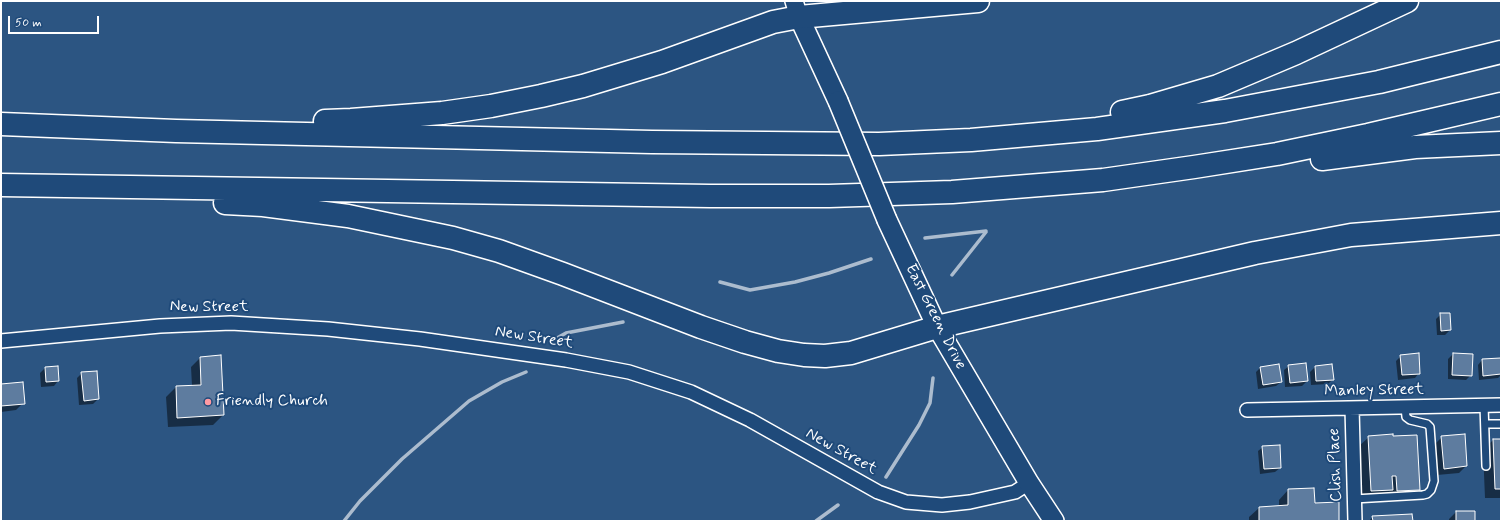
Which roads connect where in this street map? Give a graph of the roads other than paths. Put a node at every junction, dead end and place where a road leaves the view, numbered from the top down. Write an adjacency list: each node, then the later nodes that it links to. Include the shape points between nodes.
1 (978, 1): 3 (highway)
2 (1407, 1): 8 (highway, via 1290,56 1218,86 1119,113 1018,126)
3 (797, 9): 7 (highway, via 773,22 662,62 583,86 491,106 442,114 351,120 219,120); 14 (main road, East Green Drive, bridge, via 887,220)
4 (1501, 52): 8 (highway, via 1379,82 1224,111 1097,128)
5 (1501, 104): 10 (highway, via 1376,134 1277,154)
6 (1, 124): 7 (highway)
7 (176, 131): 8 (highway, via 759,144 879,144)
8 (971, 140)
9 (1501, 143): 10 (highway, via 1408,148 1141,184)
10 (1103, 180): 12 (highway, via 952,192 821,196)
11 (1, 185): 12 (highway)
12 (96, 187): 14 (highway, via 146,201 302,209 453,238 499,251 701,327 778,351 825,356 851,353)
13 (1501, 223): 14 (highway, via 1351,235 1262,251)
14 (937, 327): 24 (main road, East Green Drive)
15 (1, 341): 24 (street, New Street, via 160,326 230,323 328,329 420,339 566,360 629,372 691,392 750,420 878,492 906,502 942,505 970,502 1015,492)
16 (1484, 405): 17 (street, Manley Street); 18 (street, Manley Street); 21 (lane)
17 (1501, 405)
18 (1404, 407): 19 (street, Manley Street); 25 (lane, via 1406,417 1427,424 1430,428 1434,481 1431,490 1423,495)
19 (1352, 408): 20 (street, Manley Street); 25 (street, Clish Place)
20 (1247, 410)
21 (1485, 424): 22 (lane); 23 (lane)
22 (1501, 424)
23 (1486, 466)
24 (1029, 483): 26 (main road, East Green Drive)
25 (1354, 499): 27 (street, Clish Place)
26 (1054, 521)
27 (1355, 521)

